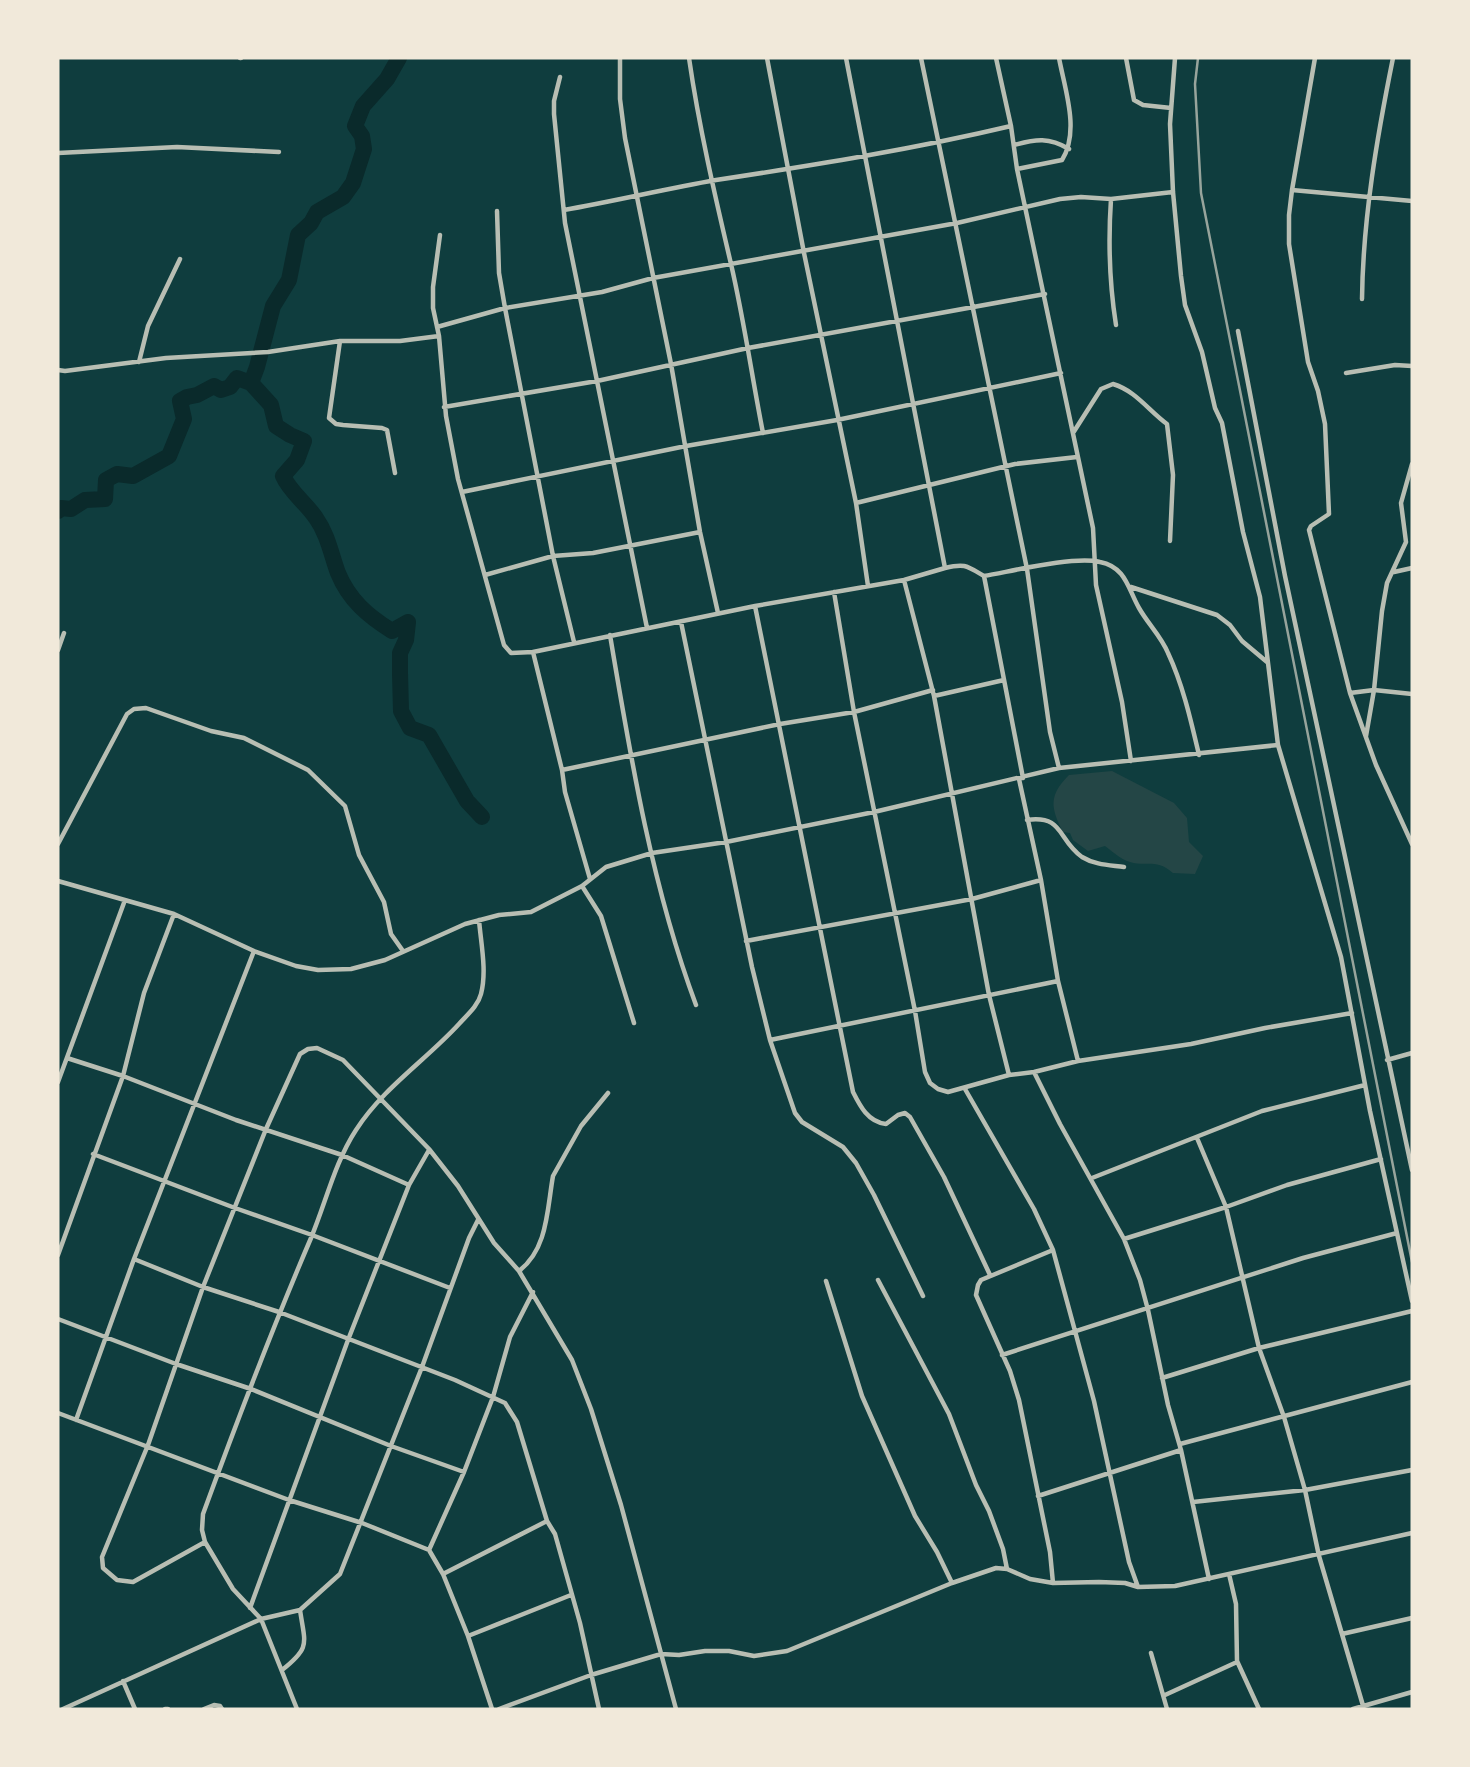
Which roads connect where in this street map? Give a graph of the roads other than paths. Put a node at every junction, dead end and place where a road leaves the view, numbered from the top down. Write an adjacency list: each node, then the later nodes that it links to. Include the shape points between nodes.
1 (620, 58): 27 (street, via 625,138)
2 (689, 58): 23 (street)
3 (767, 58): 22 (street)
4 (846, 58): 20 (street)
5 (921, 58): 15 (street)
6 (996, 58): 14 (street)
7 (1059, 58): 17 (street, via 1071,129)
8 (1126, 58): 13 (street, via 1134,100 1143,106)
9 (1175, 58): 13 (street)
10 (1315, 58): 24 (street)
11 (1393, 58): 26 (street)
12 (560, 77): 31 (street, via 554,114)
13 (1171, 108): 25 (street)
14 (1011, 126): 15 (street); 16 (street)
15 (937, 142): 20 (street); 33 (street)
16 (1014, 145): 17 (street, via 1055,141); 21 (street)
17 (1069, 149): 21 (street, via 1062,160)
18 (279, 152): 19 (street, via 177,147)
19 (58, 153)
20 (863, 154): 22 (street); 35 (street)
21 (1017, 169): 30 (street)
22 (789, 170): 23 (street); 36 (street)
23 (713, 181): 27 (street); 38 (street)
24 (1292, 190): 26 (street); 105 (street, via 1289,244 1308,362 1325,424 1329,514 1309,530)
25 (1173, 192): 28 (street); 101 (street, via 1185,304 1222,423 1242,532 1260,597)
26 (1370, 196): 29 (street); 42 (street)
27 (638, 197): 31 (street); 39 (street)
28 (1111, 199): 30 (street, via 1060,199); 46 (street, via 1109,277)
29 (1412, 201)
30 (1025, 209): 33 (street); 40 (street)
31 (564, 210): 41 (street)
32 (498, 211): 44 (street)
33 (957, 223): 35 (street); 43 (street)
34 (440, 235): 47 (street, via 433,287)
35 (880, 237): 36 (street); 45 (street)
36 (804, 253): 38 (street); 50 (street)
37 (180, 259): 53 (street, via 148,326)
38 (731, 264): 39 (street); 52 (street)
39 (653, 278): 41 (street); 54 (street)
40 (1045, 293): 43 (street); 57 (street)
41 (579, 296): 44 (street); 59 (street)
42 (1362, 299)
43 (972, 307): 45 (street); 60 (street)
44 (505, 308): 47 (street); 61 (street)
45 (898, 322): 50 (street); 62 (street)
46 (1116, 325)
47 (437, 327): 49 (street)
48 (1238, 331): 150 (street)
49 (439, 336): 51 (street); 63 (street)
50 (821, 336): 52 (street); 64 (street)
51 (340, 341): 53 (street); 72 (street, via 329,418 336,424 387,430)
52 (748, 348): 54 (street); 65 (street)
53 (139, 362): 56 (street)
54 (671, 364): 59 (street); 67 (street)
55 (1412, 366): 58 (street)
56 (58, 370)
57 (1061, 373): 60 (street); 66 (street)
58 (1346, 373)
59 (597, 381): 61 (street); 69 (street)
60 (988, 388): 62 (street); 71 (street)
61 (522, 393): 63 (street); 73 (street)
62 (912, 404): 64 (street); 74 (street)
63 (444, 407): 75 (street)
64 (837, 420): 65 (street); 76 (street)
65 (762, 433): 67 (street)
66 (1072, 434): 68 (street); 78 (street, via 1101,389 1113,384 1142,401 1167,424 1173,475)
67 (686, 446): 69 (street); 77 (street)
68 (1077, 457): 71 (street); 81 (street, via 1093,528)
69 (611, 461): 73 (street); 79 (street)
70 (1412, 464): 85 (street, via 1401,503 1406,542)
71 (1004, 467): 74 (street); 84 (street)
72 (395, 474)
73 (537, 477): 75 (street); 80 (street)
74 (929, 485): 76 (street); 82 (street)
75 (462, 492): 86 (street)
76 (856, 503): 89 (street)
77 (700, 532): 79 (street); 93 (street)
78 (1170, 541)
79 (631, 546): 80 (street); 95 (street)
80 (553, 556): 86 (street); 98 (street)
81 (1095, 561): 84 (street); 90 (street, via 1119,570); 114 (street)
82 (945, 568): 87 (street, via 971,566); 88 (street)
83 (1412, 568): 85 (street)
84 (1027, 569): 87 (street); 115 (street)
85 (1393, 572): 103 (street, via 1382,611)
86 (485, 575): 100 (street, via 507,650)
87 (984, 576): 102 (street)
88 (904, 580): 89 (street); 104 (street)
89 (868, 586): 91 (street)
90 (1130, 587): 101 (street, via 1217,615); 112 (street, via 1169,653)
91 (834, 592): 92 (street); 107 (street)
92 (755, 606): 93 (street); 108 (street)
93 (718, 613): 94 (street)
94 (681, 622): 95 (street); 110 (street)
95 (647, 628): 97 (street)
96 (64, 633): 99 (street)
97 (610, 635): 98 (street); 113 (street)
98 (574, 642): 100 (street)
99 (58, 650)
100 (533, 652): 116 (street)
101 (1268, 662): 111 (street)
102 (1004, 680): 104 (street); 117 (street)
103 (1374, 690): 105 (street); 106 (street); 109 (street)
104 (933, 693): 107 (street); 118 (street)
105 (1350, 693): 109 (street)
106 (1412, 694)
107 (854, 712): 108 (street); 119 (street)
108 (780, 724): 110 (street); 121 (street)
109 (1366, 737): 124 (street)
110 (706, 741): 113 (street); 122 (street)
111 (1278, 745): 112 (street); 144 (street, via 1341,957)
112 (1199, 755): 114 (street)
113 (631, 757): 116 (street); 125 (street)
114 (1131, 761): 115 (street)
115 (1059, 768): 117 (street)
116 (562, 770): 127 (street)
117 (1021, 779): 118 (street); 120 (street)
118 (952, 795): 119 (street); 131 (street)
119 (874, 812): 121 (street); 134 (street)
120 (1027, 820): 126 (street, via 1052,822 1071,848 1093,863); 128 (street)
121 (801, 826): 122 (street); 136 (street)
122 (726, 842): 125 (street); 137 (street)
123 (58, 844): 139 (street, via 127,714 134,709 146,708 244,738 307,770 345,806 359,855 384,902 391,934)
124 (1412, 844)
125 (652, 853): 127 (street, via 606,867); 142 (street)
126 (1124, 867)
127 (590, 878): 130 (street)
128 (1041, 880): 131 (street); 140 (street)
129 (58, 881): 132 (street)
130 (582, 886): 135 (street, via 531,912); 145 (street, via 601,916)
131 (972, 899): 134 (street); 141 (street)
132 (125, 900): 133 (street); 149 (street)
133 (174, 914): 138 (street); 153 (street, via 144,993)
134 (895, 914): 136 (street); 143 (street)
135 (479, 920): 139 (street); 159 (street, via 481,997 429,1056)
136 (820, 926): 137 (street); 146 (street)
137 (746, 941): 147 (street)
138 (254, 951): 139 (street, via 318,970 351,969); 160 (street)
139 (403, 951)
140 (1058, 981): 141 (street); 151 (street)
141 (989, 995): 143 (street); 154 (street)
142 (696, 1005)
143 (915, 1010): 146 (street); 157 (street, via 930,1083 948,1092)
144 (1352, 1013): 151 (street); 156 (street)
145 (634, 1023)
146 (839, 1026): 147 (street); 182 (street, via 850,1082 862,1110 880,1124 905,1113 910,1117)
147 (770, 1040): 189 (street, via 795,1113 843,1147 856,1163)
148 (1412, 1053): 150 (street)
149 (67, 1058): 153 (street); 155 (street)
150 (1387, 1060): 167 (street)
151 (1078, 1061): 152 (street)
152 (1034, 1072): 154 (street); 168 (street)
153 (123, 1076): 160 (street); 164 (street)
154 (1009, 1076): 157 (street)
155 (58, 1082)
156 (1365, 1085): 162 (street, via 1262,1111); 166 (street)
157 (965, 1089): 177 (street)
158 (608, 1093): 181 (street, via 557,1166 542,1242)
159 (380, 1098): 161 (street, via 343,1060 317,1048 308,1049 300,1054); 163 (street); 165 (street)
160 (195, 1103): 161 (street); 169 (street)
161 (266, 1129): 165 (street); 172 (street)
162 (1197, 1138): 168 (street); 171 (street)
163 (429, 1149): 170 (street); 173 (street)
164 (93, 1154): 169 (street); 178 (street)
165 (342, 1155): 170 (street); 175 (street)
166 (1381, 1159): 171 (street); 174 (street)
167 (1412, 1170)
168 (1093, 1178): 176 (street)
169 (165, 1181): 172 (street); 179 (street)
170 (409, 1185): 180 (street)
171 (1226, 1207): 176 (street); 183 (street)
172 (235, 1208): 175 (street); 186 (street)
173 (478, 1220): 181 (street); 187 (street)
174 (1397, 1233): 183 (street); 190 (street)
175 (312, 1235): 180 (street); 193 (street)
176 (1124, 1239): 191 (street)
177 (1053, 1250): 182 (street); 195 (street)
178 (58, 1255)
179 (134, 1259): 186 (street); 196 (street)
180 (378, 1262): 187 (street); 197 (street)
181 (519, 1271): 188 (street)
182 (990, 1275): 199 (street, via 978,1285 976,1295)
183 (1244, 1278): 191 (street); 198 (street)
184 (878, 1280): 227 (street, via 949,1414)
185 (826, 1281): 232 (street, via 862,1396 915,1516)
186 (203, 1287): 193 (street); 200 (street)
187 (450, 1288): 201 (street)
188 (533, 1292): 205 (street, via 510,1337); 242 (street, via 572,1360 591,1409)
189 (923, 1296)
190 (1412, 1301)
191 (1149, 1310): 195 (street); 202 (street)
192 (1412, 1311): 198 (street)
193 (279, 1312): 197 (street); 204 (street)
194 (58, 1319): 196 (street)
195 (1076, 1330): 199 (street); 216 (street)
196 (106, 1336): 200 (street); 209 (street)
197 (348, 1340): 201 (street); 207 (street)
198 (1259, 1348): 202 (street); 208 (street)
199 (1002, 1355): 218 (street, via 1019,1400)
200 (176, 1364): 204 (street); 210 (street)
201 (422, 1367): 205 (street); 211 (street)
202 (1162, 1378): 212 (street)
203 (1412, 1382): 208 (street)
204 (251, 1390): 207 (street); 214 (street)
205 (493, 1398): 215 (street); 221 (street, via 505,1403 517,1422)
206 (58, 1413): 209 (street)
207 (318, 1416): 211 (street); 219 (street)
208 (1284, 1417): 212 (street); 217 (street)
209 (76, 1420): 210 (street)
210 (148, 1445): 214 (street); 224 (street, via 102,1557 103,1568 117,1580 133,1582)
211 (391, 1446): 215 (street); 222 (street)
212 (1181, 1447): 216 (street); 220 (street)
213 (1412, 1470): 217 (street)
214 (218, 1471): 219 (street); 224 (street, via 202,1514)
215 (464, 1472): 225 (street)
216 (1110, 1474): 218 (street); 233 (street)
217 (1305, 1490): 220 (street); 226 (street)
218 (1038, 1496): 231 (street)
219 (289, 1500): 222 (street); 235 (street)
220 (1193, 1502): 230 (street)
221 (547, 1521): 229 (street); 234 (street, via 555,1534)
222 (362, 1523): 225 (street); 236 (street, via 340,1574)
223 (1412, 1533): 226 (street)
224 (205, 1542): 235 (street, via 219,1569)
225 (429, 1550): 229 (street)
226 (1319, 1556): 228 (street); 239 (street)
227 (1007, 1569): 231 (street); 232 (street, via 996,1568)
228 (1229, 1573): 230 (street); 243 (street, via 1236,1604)
229 (443, 1574): 240 (street)
230 (1209, 1579): 233 (street)
231 (1054, 1583): 233 (street)
232 (952, 1584): 242 (street, via 787,1651 754,1656 729,1651)
233 (1138, 1587)
234 (571, 1594): 240 (street); 245 (street)
235 (250, 1608): 238 (street)
236 (300, 1610): 238 (street); 244 (street, via 303,1649)
237 (1412, 1618): 239 (street)
238 (261, 1619): 244 (street); 246 (street)
239 (1342, 1634): 249 (street)
240 (468, 1636): 255 (street)
241 (1151, 1653): 248 (street)
242 (661, 1654): 245 (street); 258 (street)
243 (1237, 1661): 248 (street); 260 (street)
244 (282, 1670): 254 (street)
245 (591, 1675): 256 (street); 257 (street)
246 (123, 1681): 250 (street); 251 (street)
247 (1412, 1692): 249 (street)
248 (1165, 1695): 259 (street)
249 (1363, 1708): 261 (street)
250 (63, 1709)
251 (135, 1709)
252 (204, 1709): 253 (street, via 214,1705)
253 (222, 1709)
254 (298, 1709)
255 (492, 1709)
256 (499, 1709)
257 (599, 1709)
258 (676, 1709)
259 (1167, 1709)
260 (1259, 1709)
261 (1353, 1709)

